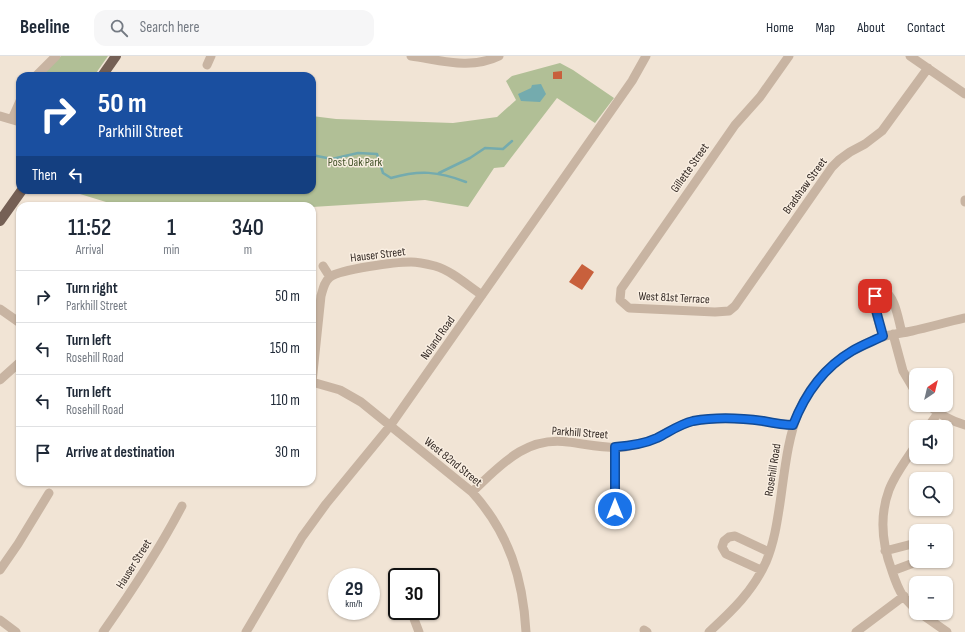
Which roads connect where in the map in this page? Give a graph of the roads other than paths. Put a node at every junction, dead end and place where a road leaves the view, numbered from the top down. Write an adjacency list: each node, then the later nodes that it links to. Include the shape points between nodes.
1 (56, 56): 12 (street)
2 (116, 56): 13 (main road)
3 (211, 56): 10 (street)
4 (411, 56): 9 (street)
5 (499, 56): 9 (street, via 467,64)
6 (646, 56): 21 (street, Noland Road, via 632,81)
7 (789, 56): 22 (street, Gillette Street, via 760,97 735,125 645,254 621,289)
8 (910, 56): 11 (street)
9 (428, 57)
10 (207, 66)
11 (928, 68): 14 (street); 24 (street, Bradshaw Street, via 882,131 832,167)
12 (40, 72)
13 (105, 72)
14 (965, 94)
15 (0, 116): 16 (street)
16 (16, 120)
17 (19, 194): 18 (main road)
18 (0, 221)
19 (323, 266): 20 (street)
20 (330, 277): 21 (street, Hauser Street, via 352,269 410,262 424,263 450,274); 29 (street, via 324,284 321,296)
21 (482, 295): 38 (street, Noland Road)
22 (620, 300): 24 (street, West 81st Terrace, via 629,308)
23 (0, 309): 26 (street)
24 (729, 311)
25 (965, 318): 27 (street, Rosehill Road)
26 (16, 320)
27 (897, 334): 28 (street, Rosehill Road); 28 (street, via 892,299 883,290 875,296 874,303); 32 (street, via 903,371)
28 (883, 336): 36 (street, Rosehill Road, via 853,351 822,376 802,404)
29 (316, 344)
30 (16, 366): 31 (street)
31 (0, 380)
32 (909, 381)
33 (316, 383): 38 (street, West 82nd Street, via 340,390 362,402)
34 (938, 413): 35 (street); 37 (street)
35 (933, 420)
36 (793, 425): 39 (street, Parkhill Street, via 743,419 704,419 680,426 643,443); 47 (street, Rosehill Road, via 777,524)
37 (965, 425)
38 (390, 426): 41 (street, West 82nd Street); 59 (street, Noland Road, via 317,515)
39 (615, 447): 41 (street, Parkhill Street, via 564,441 537,444 517,452 506,460); 44 (street)
40 (909, 455): 46 (street, via 898,471 885,504 882,530)
41 (472, 492): 61 (street, West 82nd Street, via 489,512 508,546 521,588)
42 (49, 493): 49 (street)
43 (182, 506): 58 (street, Hauser Street, via 144,572)
44 (615, 509)
45 (909, 545): 46 (street)
46 (885, 551): 51 (street)
47 (769, 552): 50 (street, Rosehill Road); 50 (street, via 735,536 724,541 722,547 726,554)
48 (909, 565): 51 (street)
49 (0, 570)
50 (761, 570): 62 (street, Rosehill Road, via 747,594)
51 (892, 571): 52 (street)
52 (904, 596): 53 (street); 63 (street)
53 (909, 602)
54 (0, 620): 57 (street)
55 (414, 620): 60 (street)
56 (930, 620): 64 (street)
57 (16, 632)
58 (103, 632)
59 (246, 632)
60 (419, 632)
61 (526, 632)
62 (709, 632)
63 (856, 632)
64 (947, 632)

